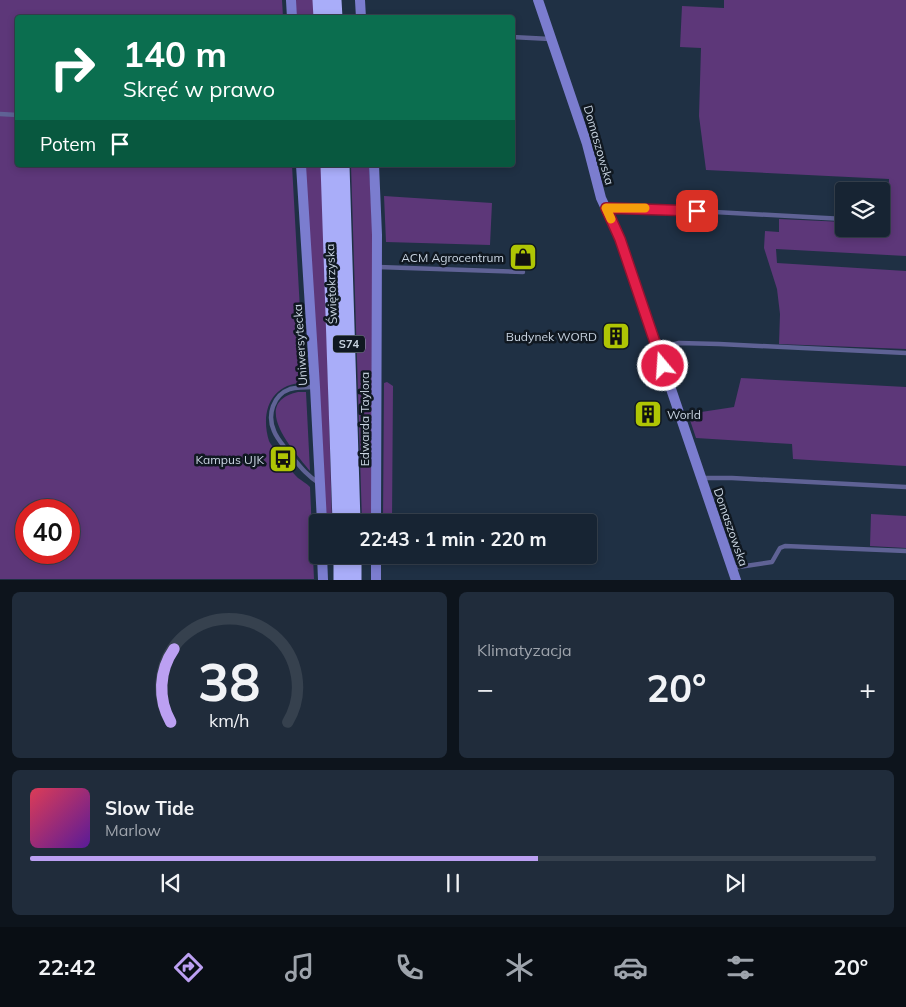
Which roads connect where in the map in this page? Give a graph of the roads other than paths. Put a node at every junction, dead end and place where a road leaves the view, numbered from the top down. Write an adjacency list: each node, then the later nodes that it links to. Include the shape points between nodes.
1 (292, 0): 6 (street)
2 (320, 0): 7 (highway)
3 (334, 0): 8 (highway)
4 (360, 0): 9 (street)
5 (538, 0): 11 (street, Domaszowska)
6 (292, 15)
7 (321, 15)
8 (335, 15)
9 (361, 15)
10 (515, 37): 11 (lane)
11 (551, 39): 18 (street, Domaszowska)
12 (0, 114): 13 (lane)
13 (15, 115)
14 (301, 167): 24 (street, Uniwersytecka)
15 (328, 167): 29 (highway, Świętokrzyska / S74)
16 (342, 167): 30 (highway, Świętokrzyska / S74)
17 (374, 167): 20 (street, Edwarda Taylora)
18 (606, 208): 19 (lane); 22 (street, Domaszowska, via 620,239)
19 (835, 219)
20 (378, 267): 21 (lane); 31 (street, Edwarda Taylora)
21 (524, 272)
22 (657, 348): 23 (lane, via 679,343); 25 (street, Domaszowska)
23 (906, 353)
24 (315, 387): 26 (street, Uniwersytecka); 26 (lane, via 283,393 275,400 271,419 274,432 282,443 307,475)
25 (702, 478): 27 (lane); 37 (street, Domaszowska)
26 (320, 484): 28 (street, Uniwersytecka)
27 (906, 487)
28 (322, 514)
29 (340, 514)
30 (353, 514)
31 (376, 514)
32 (906, 551): 37 (lane, via 785,546 780,548 772,562)
33 (322, 564): 38 (street)
34 (340, 564): 39 (highway)
35 (354, 564): 40 (highway)
36 (376, 564): 41 (street)
37 (732, 568): 42 (street, Domaszowska)
38 (323, 580)
39 (341, 580)
40 (354, 580)
41 (376, 580)
42 (736, 580)

